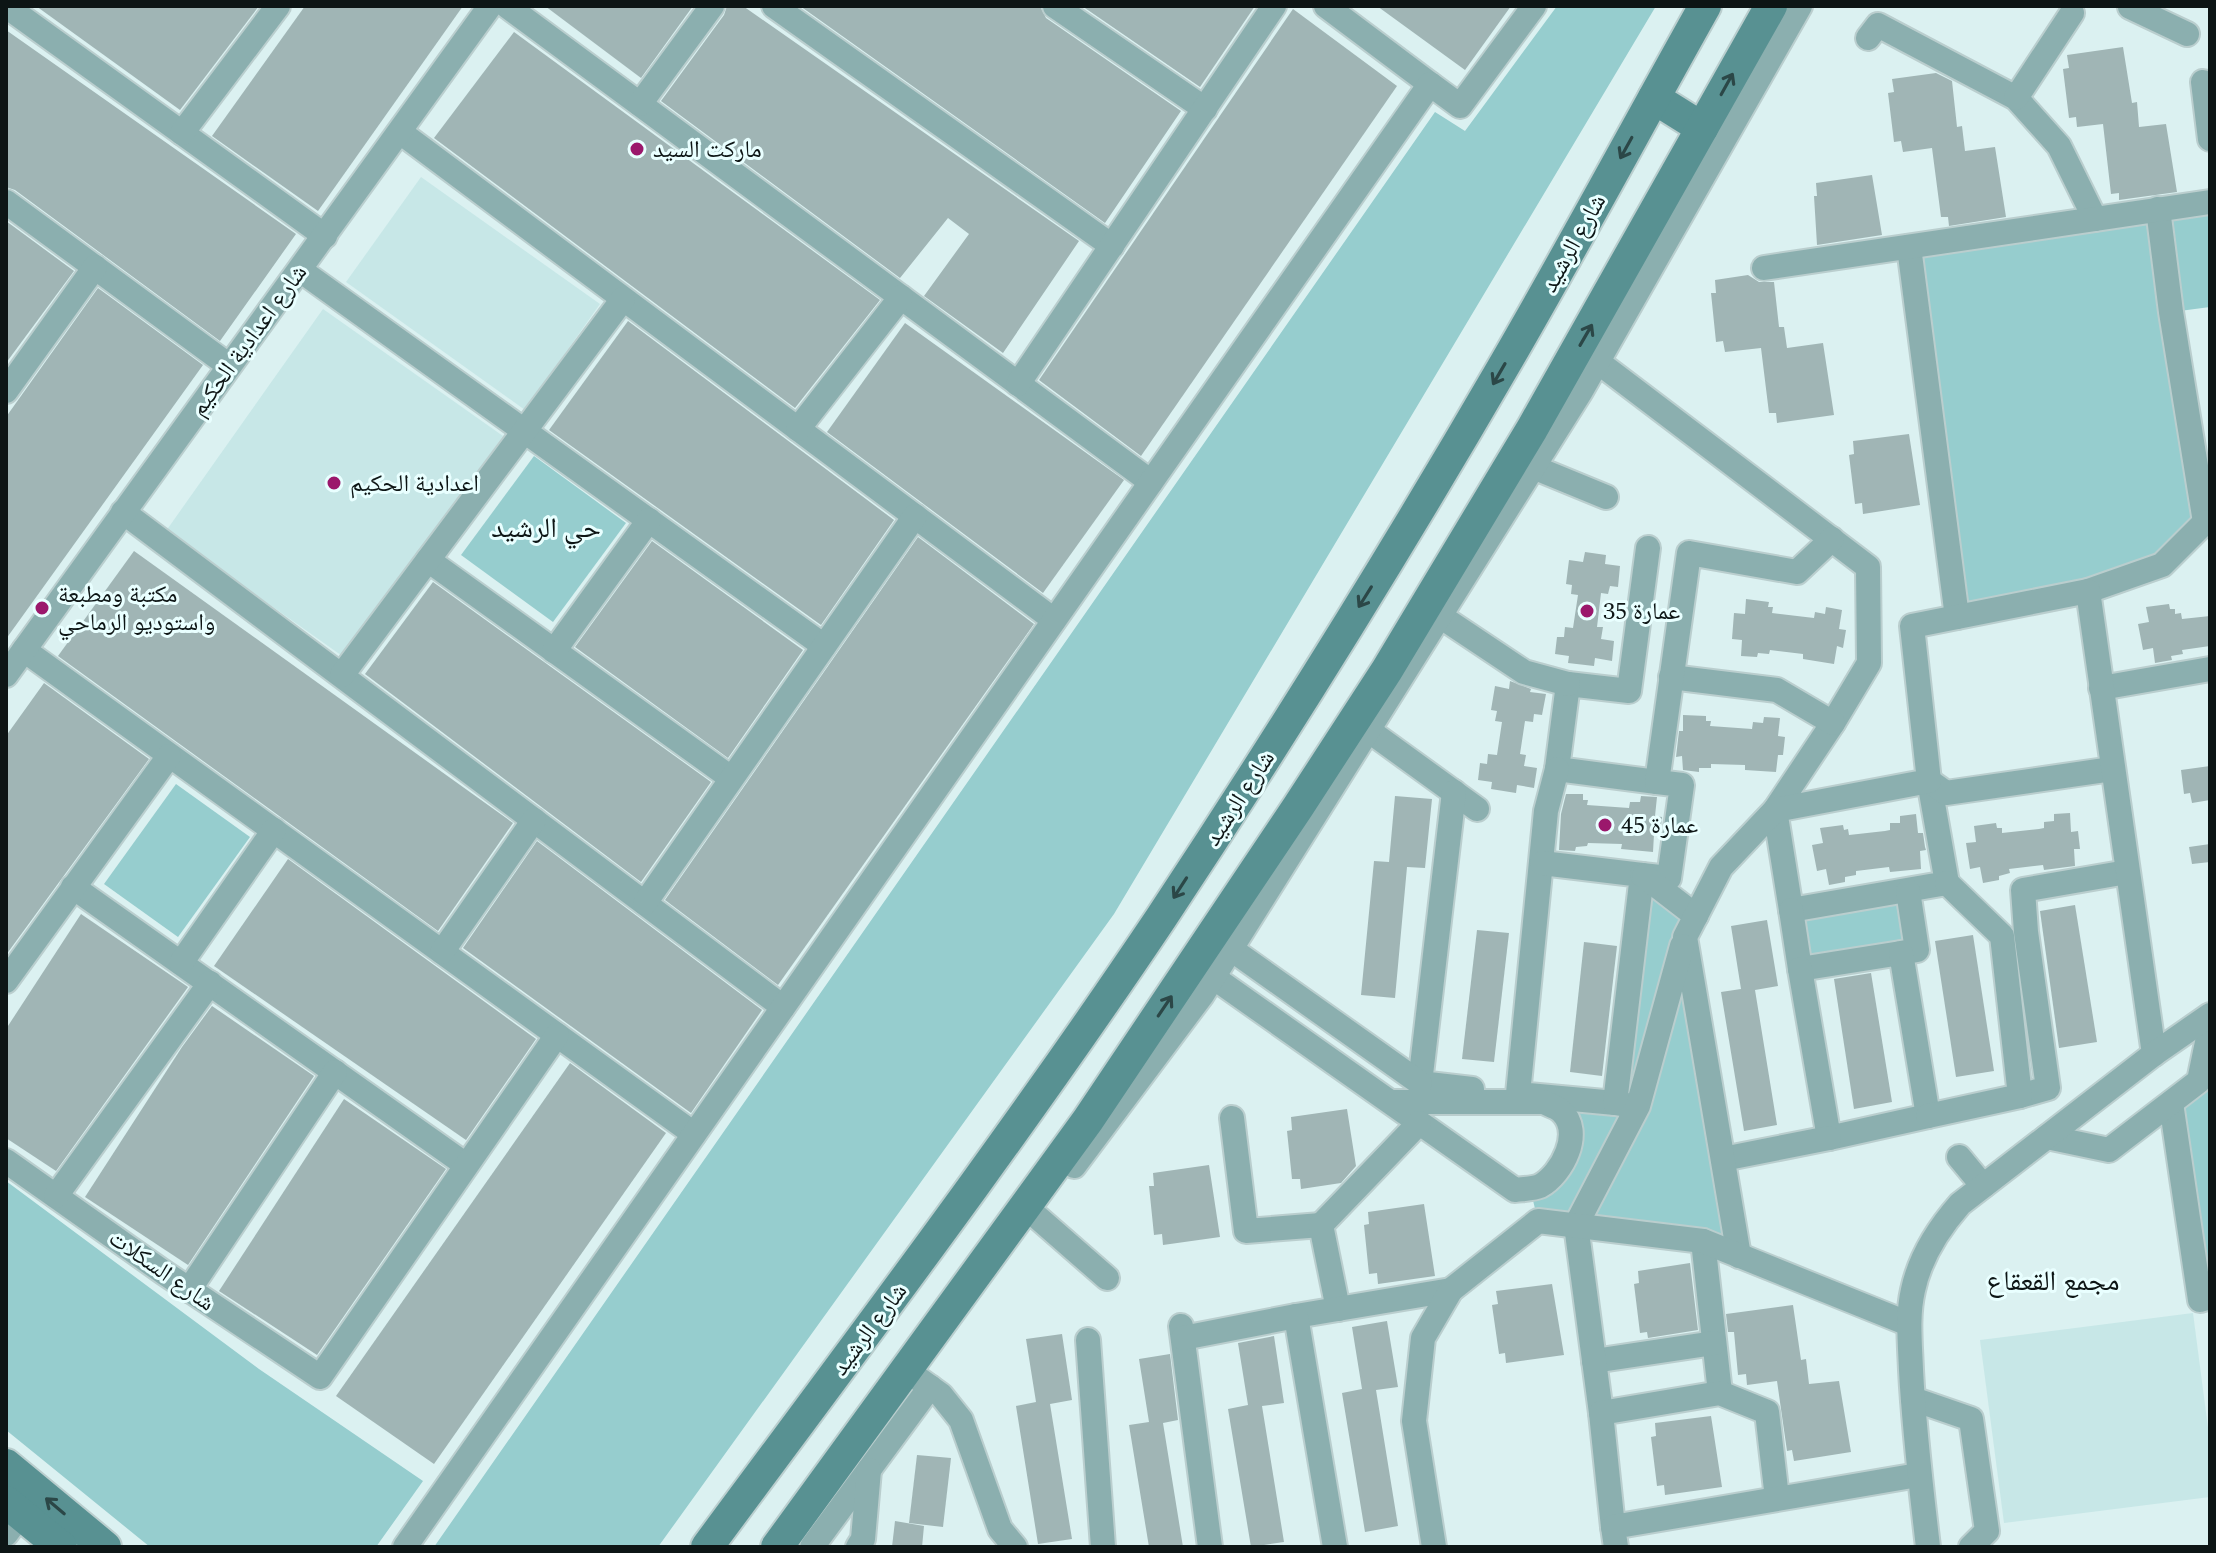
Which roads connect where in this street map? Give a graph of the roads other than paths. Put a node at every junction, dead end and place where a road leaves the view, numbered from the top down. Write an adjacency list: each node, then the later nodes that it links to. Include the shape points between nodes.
1 (278, 6): 27 (street)
2 (490, 6): 26 (street, شارع اعدادية الحكيم)
3 (507, 6): 23 (street)
4 (712, 6): 23 (street)
5 (774, 6): 34 (street)
6 (1055, 6): 24 (street)
7 (1274, 6): 24 (street)
8 (1326, 6): 20 (street)
9 (1534, 6): 20 (street, via 1460,106)
10 (1705, 6): 21 (street, شارع الرشيد)
11 (1771, 6): 25 (street, one-way to 11)
12 (1800, 6): 41 (street)
13 (2130, 7): 15 (street)
14 (2072, 13): 22 (street)
15 (2161, 13): 17 (street)
16 (11, 19): 27 (street)
17 (2187, 34)
18 (1868, 38): 22 (street, via 1878,25)
19 (2203, 82): 28 (street)
20 (1430, 84): 48 (street)
21 (1654, 98): 25 (street); 154 (street, شارع الرشيد, one-way to 154, via 1424,501 1242,794 980,1179)
22 (2016, 98): 32 (street, via 2059,146)
23 (640, 104): 39 (street)
24 (1205, 109): 34 (street)
25 (1702, 128): 155 (street, one-way to 25, via 1088,1120 1306,795 1473,531)
26 (400, 132): 33 (street, شارع اعدادية الحكيم); 40 (street)
27 (182, 133): 33 (street)
28 (2210, 139)
29 (6, 202): 36 (street)
30 (2210, 202): 31 (street)
31 (2158, 209): 32 (street); 53 (street)
32 (2095, 219): 35 (street)
33 (325, 236): 38 (street, شارع اعدادية الحكيم)
34 (1112, 246): 43 (street)
35 (1909, 247): 37 (street); 59 (street)
36 (95, 267): 42 (street); 44 (street)
37 (1764, 268)
38 (300, 270): 42 (street, شارع اعدادية الحكيم); 46 (street)
39 (901, 297): 43 (street); 45 (street)
40 (623, 299): 45 (street); 46 (street)
41 (1598, 362): 47 (street); 54 (street)
42 (228, 365): 50 (street, شارع اعدادية الحكيم)
43 (1018, 384): 48 (street)
44 (6, 391)
45 (798, 429): 51 (street)
46 (525, 431): 52 (street); 56 (street)
47 (1533, 467): 49 (street); 58 (street)
48 (1151, 482): 60 (street)
49 (1606, 497)
50 (123, 512): 62 (street, شارع اعدادية الحكيم); 66 (street)
51 (915, 516): 60 (street); 61 (street)
52 (649, 520): 61 (street); 63 (street)
53 (2208, 521): 57 (street, via 2162,565)
54 (1832, 539): 67 (street, via 1797,572 1689,553); 70 (street, via 1868,567 1870,604 1869,663)
55 (1648, 548): 68 (street, via 1629,691)
56 (428, 560): 63 (street); 66 (street)
57 (2088, 591): 59 (street); 69 (street)
58 (1440, 616): 68 (street, via 1524,672); 71 (street)
59 (1957, 617): 76 (street, via 1912,626)
60 (1054, 620): 100 (street)
61 (824, 646): 75 (street)
62 (24, 650): 65 (street, شارع اعدادية الحكيم); 72 (street)
63 (554, 651): 75 (street)
64 (2210, 669): 69 (street)
65 (6, 675)
66 (342, 675): 81 (street)
67 (1671, 677): 70 (street, via 1777,690); 77 (street)
68 (1568, 684): 73 (street)
69 (2101, 688): 74 (street)
70 (1833, 723): 80 (street)
71 (1368, 730): 78 (street); 92 (street)
72 (169, 756): 82 (street); 87 (street)
73 (1557, 769): 77 (street); 83 (street, via 1546,811)
74 (2112, 769): 76 (street, via 1946,793); 84 (street)
75 (731, 778): 89 (street)
76 (1929, 781): 80 (street); 86 (street)
77 (1657, 782): 85 (street, via 1682,785 1669,878)
78 (1454, 792): 79 (street); 106 (street)
79 (1477, 809)
80 (1775, 810): 90 (street); 91 (street, via 1721,867)
81 (534, 820): 89 (street); 93 (street)
82 (274, 830): 93 (street); 95 (street)
83 (1542, 863): 85 (street); 107 (street)
84 (2127, 872): 104 (street); 108 (street, via 2023,890 2048,1088)
85 (1642, 875): 91 (street); 111 (street)
86 (1947, 883): 88 (street); 108 (street, via 2002,936)
87 (73, 887): 95 (street); 98 (street)
88 (1908, 891): 90 (street); 94 (street, via 1917,950)
89 (645, 903): 100 (street)
90 (1791, 910): 96 (street)
91 (1691, 927): 111 (street); 119 (street)
92 (1231, 949): 97 (street); 106 (street)
93 (442, 952): 103 (street)
94 (1901, 953): 96 (street); 112 (street)
95 (181, 963): 99 (street)
96 (1800, 969): 117 (street)
97 (1213, 977): 109 (street); 125 (street)
98 (6, 981)
99 (210, 983): 105 (street); 124 (street)
100 (783, 1007): 115 (street)
101 (2210, 1015): 104 (street)
102 (2210, 1028): 110 (street, via 2199,1081)
103 (557, 1035): 115 (street); 121 (street)
104 (2154, 1054): 116 (street)
105 (335, 1072): 121 (street); 132 (street)
106 (1420, 1083): 107 (street)
107 (1518, 1094): 111 (street)
108 (2020, 1096): 112 (street)
109 (1390, 1102): 114 (street); 123 (street, via 1544,1102 1562,1111 1570,1127 1569,1149 1560,1167)
110 (2171, 1103): 116 (street, via 2109,1150); 134 (street, via 2200,1300)
111 (1626, 1105): 128 (street)
112 (1928, 1116): 117 (street)
113 (1232, 1118): 127 (street, via 1246,1231)
114 (1419, 1123): 123 (street, via 1515,1190); 127 (street)
115 (694, 1134): 153 (street)
116 (2047, 1137): 122 (street)
117 (1829, 1138): 119 (street)
118 (1959, 1157): 122 (street)
119 (1723, 1159): 130 (street)
120 (6, 1161): 124 (street, شارع السكلات)
121 (466, 1165): 132 (street, شارع السكلات, via 320,1377)
122 (1983, 1186): 137 (street, via 1960,1204 1925,1256)
123 (1530, 1188): 126 (street)
124 (56, 1196): 132 (street, شارع السكلات)
125 (1036, 1216): 131 (street); 141 (street)
126 (1538, 1221): 128 (street); 133 (street)
127 (1321, 1225): 135 (street)
128 (1576, 1225): 129 (street); 140 (street)
129 (1703, 1241): 130 (street); 139 (street)
130 (1739, 1256): 137 (street)
131 (1107, 1278)
132 (189, 1290)
133 (1451, 1290): 135 (street); 163 (street, via 1423,1338 1414,1421)
134 (2210, 1297)
135 (1338, 1309): 136 (street)
136 (1296, 1316): 161 (street, via 1182,1332); 162 (street)
137 (1909, 1324): 143 (street)
138 (1088, 1340): 160 (street)
139 (1714, 1343): 140 (street); 142 (street)
140 (1594, 1361): 144 (street)
141 (923, 1382): 146 (street); 156 (street); 159 (street, via 961,1420 1000,1529)
142 (1720, 1393): 144 (street); 148 (street, via 1767,1412)
143 (1913, 1399): 147 (street); 165 (street, via 1971,1419 1987,1531)
144 (1601, 1413): 150 (street)
145 (6, 1465): 152 (street, one-way to 145)
146 (870, 1467): 157 (street); 158 (street)
147 (1918, 1475): 148 (street); 164 (street)
148 (1777, 1498): 150 (street)
149 (11, 1516): 151 (street)
150 (1614, 1537)
151 (61, 1547)
152 (105, 1547)
153 (405, 1547)
154 (707, 1547)
155 (777, 1547)
156 (791, 1547)
157 (812, 1547)
158 (858, 1547)
159 (1015, 1547)
160 (1103, 1547)
161 (1210, 1547)
162 (1335, 1547)
163 (1434, 1547)
164 (1928, 1547)
165 (1971, 1547)

